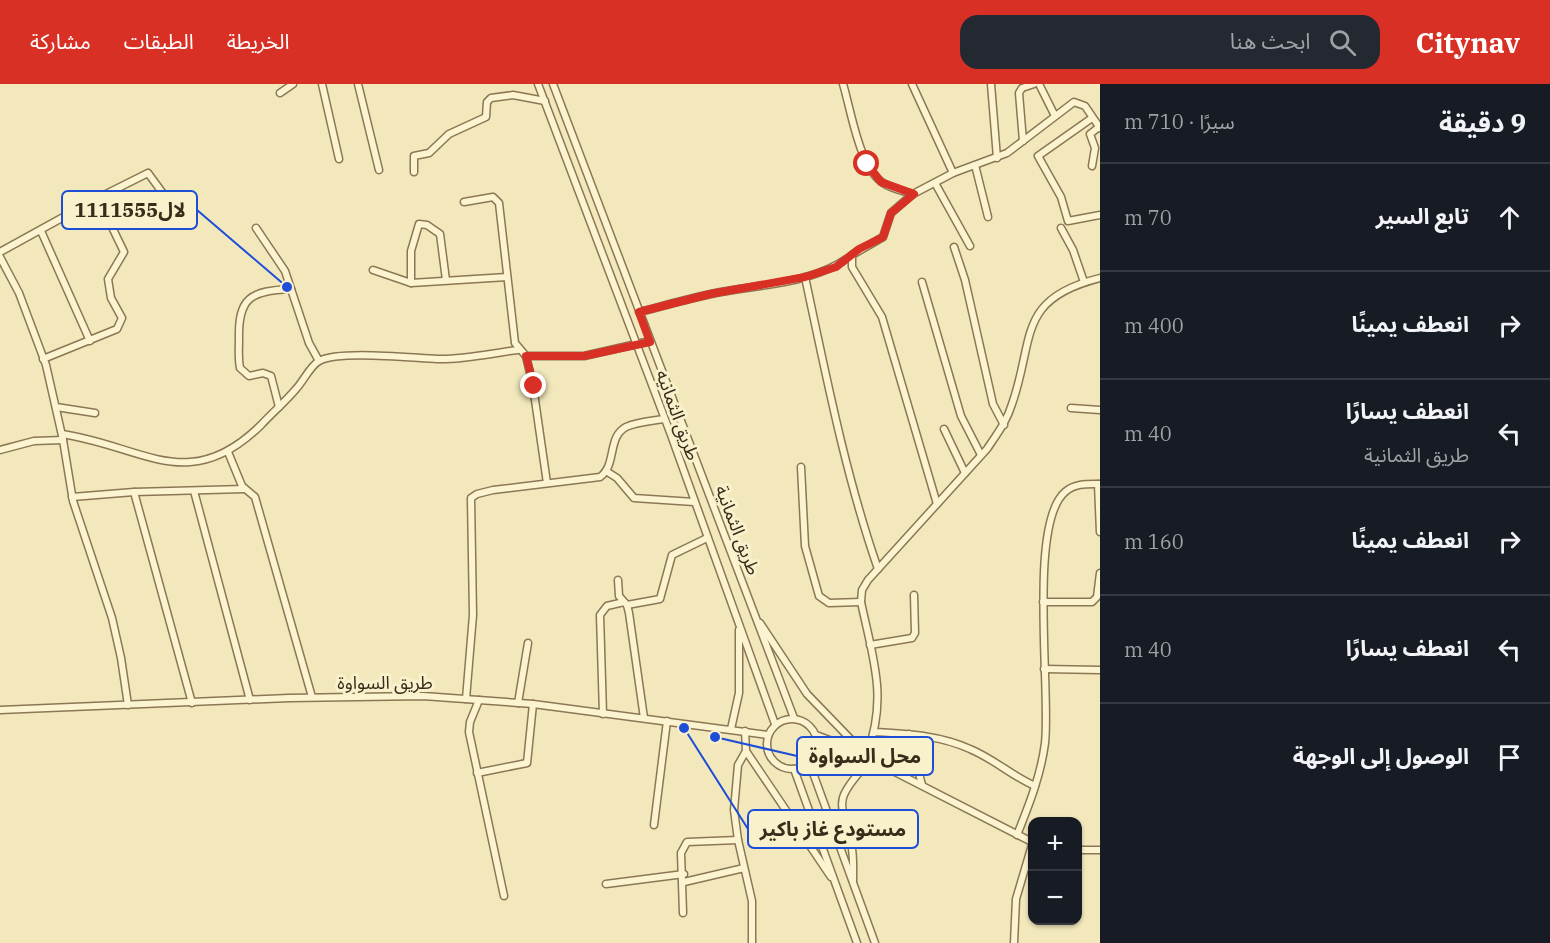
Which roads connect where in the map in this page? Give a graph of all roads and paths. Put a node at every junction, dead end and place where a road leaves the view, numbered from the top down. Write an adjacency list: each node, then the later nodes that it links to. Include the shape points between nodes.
1 (293, 84): 11 (street)
2 (322, 84): 18 (street)
3 (358, 84): 21 (street)
4 (538, 84): 12 (street, طريق الثمانيه)
5 (553, 84): 48 (street, طريق الثمانية)
6 (843, 84): 25 (street, via 860,145 875,176 889,186)
7 (912, 84): 23 (street)
8 (991, 84): 17 (street)
9 (1034, 84): 16 (street, via 1018,93)
10 (1039, 84): 13 (street)
11 (280, 93)
12 (545, 101): 22 (street, via 513,95 490,98 486,117 449,134 429,153 414,156); 51 (street, طريق الثمانيه)
13 (1055, 116): 14 (street, via 1074,102 1085,106); 16 (street)
14 (1092, 118): 15 (street); 29 (street, via 1038,156 1061,197 1068,221)
15 (1099, 127): 20 (street, via 1090,134 1095,148)
16 (1023, 141): 17 (street)
17 (997, 158): 19 (street)
18 (339, 159)
19 (975, 165): 23 (street); 30 (street)
20 (1092, 166)
21 (379, 170)
22 (414, 172)
23 (953, 173): 24 (street)
24 (935, 183): 25 (street); 34 (street)
25 (914, 194): 37 (street, via 891,213 883,237)
26 (98, 198): 27 (street, via 146,173); 33 (street); 49 (street, via 124,252 108,279 111,298 122,321 117,329)
27 (172, 202)
28 (464, 202): 40 (street, via 493,197 499,203)
29 (1100, 215)
30 (988, 217)
31 (256, 228): 47 (street, via 282,265)
32 (1061, 228): 45 (street)
33 (41, 231): 36 (street); 49 (street)
34 (970, 246)
35 (954, 247): 62 (street, via 993,404)
36 (0, 252)
37 (852, 255): 41 (street, via 836,267); 78 (street, via 852,267 882,317)
38 (0, 257): 54 (street, via 19,293)
39 (373, 270): 46 (street)
40 (507, 277): 43 (street); 52 (street)
41 (805, 277): 48 (street); 81 (street, via 849,474)
42 (1100, 278): 45 (street)
43 (446, 280): 46 (street); 46 (street, via 440,234 419,224 411,251)
44 (922, 282): 67 (street, via 962,416)
45 (1084, 282): 62 (street, via 1053,298 1034,319)
46 (411, 283)
47 (291, 289): 55 (street); 57 (street, via 248,299 239,317 242,372 249,376 271,376)
48 (639, 312): 50 (street, طريق الثمانية)
49 (90, 341): 54 (street)
50 (650, 342): 51 (street); 88 (street, طريق الثمانية)
51 (636, 345): 53 (street, via 584,356); 61 (street, طريق الثمانيه)
52 (518, 350): 53 (street); 55 (street, via 441,359 403,355)
53 (526, 356): 71 (street, via 537,404)
54 (43, 358): 56 (street)
55 (319, 361): 57 (street)
56 (56, 407): 60 (street); 64 (street)
57 (279, 407): 66 (street)
58 (1071, 408): 59 (street)
59 (1100, 410)
60 (94, 413)
61 (664, 419): 69 (street, via 622,430); 77 (street, طريق الثمانيه)
62 (1004, 425): 67 (street)
63 (944, 429): 70 (street)
64 (62, 437): 65 (street); 66 (street, via 111,444 164,461 194,462); 76 (street)
65 (0, 450)
66 (228, 452): 73 (street)
67 (981, 455): 70 (street)
68 (801, 467): 85 (street, via 805,546 819,596 829,603)
69 (606, 471): 71 (street, via 600,477); 77 (street, via 634,498)
70 (965, 473): 78 (street)
71 (547, 483): 95 (street, via 484,492 470,500 473,615)
72 (1099, 484): 79 (street); 86 (street, via 1070,488 1056,504)
73 (244, 489): 74 (street); 94 (street, via 256,501)
74 (194, 490): 75 (street); 96 (street)
75 (134, 492): 76 (street); 98 (street)
76 (72, 497): 101 (street, via 112,618)
77 (694, 502): 80 (street, طريق الثمانيه)
78 (937, 504): 81 (street)
79 (1100, 532)
80 (707, 538): 87 (street, via 672,555 660,599); 89 (street, طريق الثمانيه)
81 (878, 569): 85 (street, via 862,590)
82 (1100, 573): 86 (street, via 1097,597 1092,602)
83 (618, 580): 87 (street, via 618,596)
84 (914, 595): 91 (street, via 912,638)
85 (861, 602): 91 (street)
86 (1043, 602): 92 (street)
87 (625, 603): 103 (street, via 607,606 600,615); 104 (street)
88 (756, 619): 105 (street, طريق الثمانية); 116 (street, via 770,634 807,694)
89 (739, 623): 107 (street, طريق الثمانيه); 108 (street, via 740,693)
90 (528, 643): 99 (street)
91 (870, 645): 110 (street, via 880,700)
92 (1044, 669): 93 (street); 123 (street, via 1045,742)
93 (1100, 670)
94 (312, 697): 95 (street, طريق السواوة); 96 (street, طريق السواوة)
95 (466, 699): 97 (street, طريق السواوة)
96 (250, 700): 98 (street, طريق السواوة)
97 (478, 700): 99 (street, طريق السواوة); 121 (street, via 469,726)
98 (192, 703): 101 (street, طريق السواوة)
99 (518, 703): 100 (street, طريق السواوة)
100 (533, 704): 103 (street, طريق السواوة); 121 (street, via 527,763)
101 (128, 705): 102 (street, طريق السواوة)
102 (0, 710)
103 (603, 714): 104 (street, طريق السواوة)
104 (644, 718): 106 (street, طريق السواوة)
105 (794, 718): 107 (street); 113 (street, via 807,724)
106 (667, 721): 108 (street, طريق السواوة); 124 (street)
107 (775, 724): 112 (street)
108 (731, 729): 109 (street, طريق السواوة)
109 (745, 731): 112 (street, طريق السواوة); 114 (street)
110 (874, 732): 111 (street); 116 (street)
111 (909, 734): 122 (street); 123 (street, via 970,748)
112 (768, 735): 119 (street, via 766,747 772,759 782,767)
113 (816, 735): 115 (street); 116 (street)
114 (746, 751): 126 (street, via 738,765 735,786); 136 (street)
115 (815, 754): 117 (street); 118 (street)
116 (865, 754): 120 (street)
117 (809, 762): 119 (street); 135 (street)
118 (864, 767): 120 (street); 135 (street, via 848,785 841,802 853,853)
119 (794, 769): 136 (street)
120 (895, 772): 122 (street)
121 (477, 773): 137 (street)
122 (922, 785): 125 (street)
123 (1035, 786): 125 (street)
124 (654, 825)
125 (1017, 835): 127 (street)
126 (738, 840): 131 (street); 132 (street, via 685,843 681,853)
127 (1028, 841)
128 (1082, 850): 129 (street)
129 (1100, 850)
130 (1028, 857): 142 (street, via 1016,898)
131 (744, 868): 133 (street); 139 (street, via 752,901)
132 (684, 874): 133 (street); 134 (street)
133 (684, 882): 138 (street)
134 (606, 884)
135 (853, 885): 141 (street)
136 (837, 887): 140 (street)
137 (504, 896)
138 (683, 913)
139 (752, 943)
140 (857, 943)
141 (875, 943)
142 (1014, 943)

